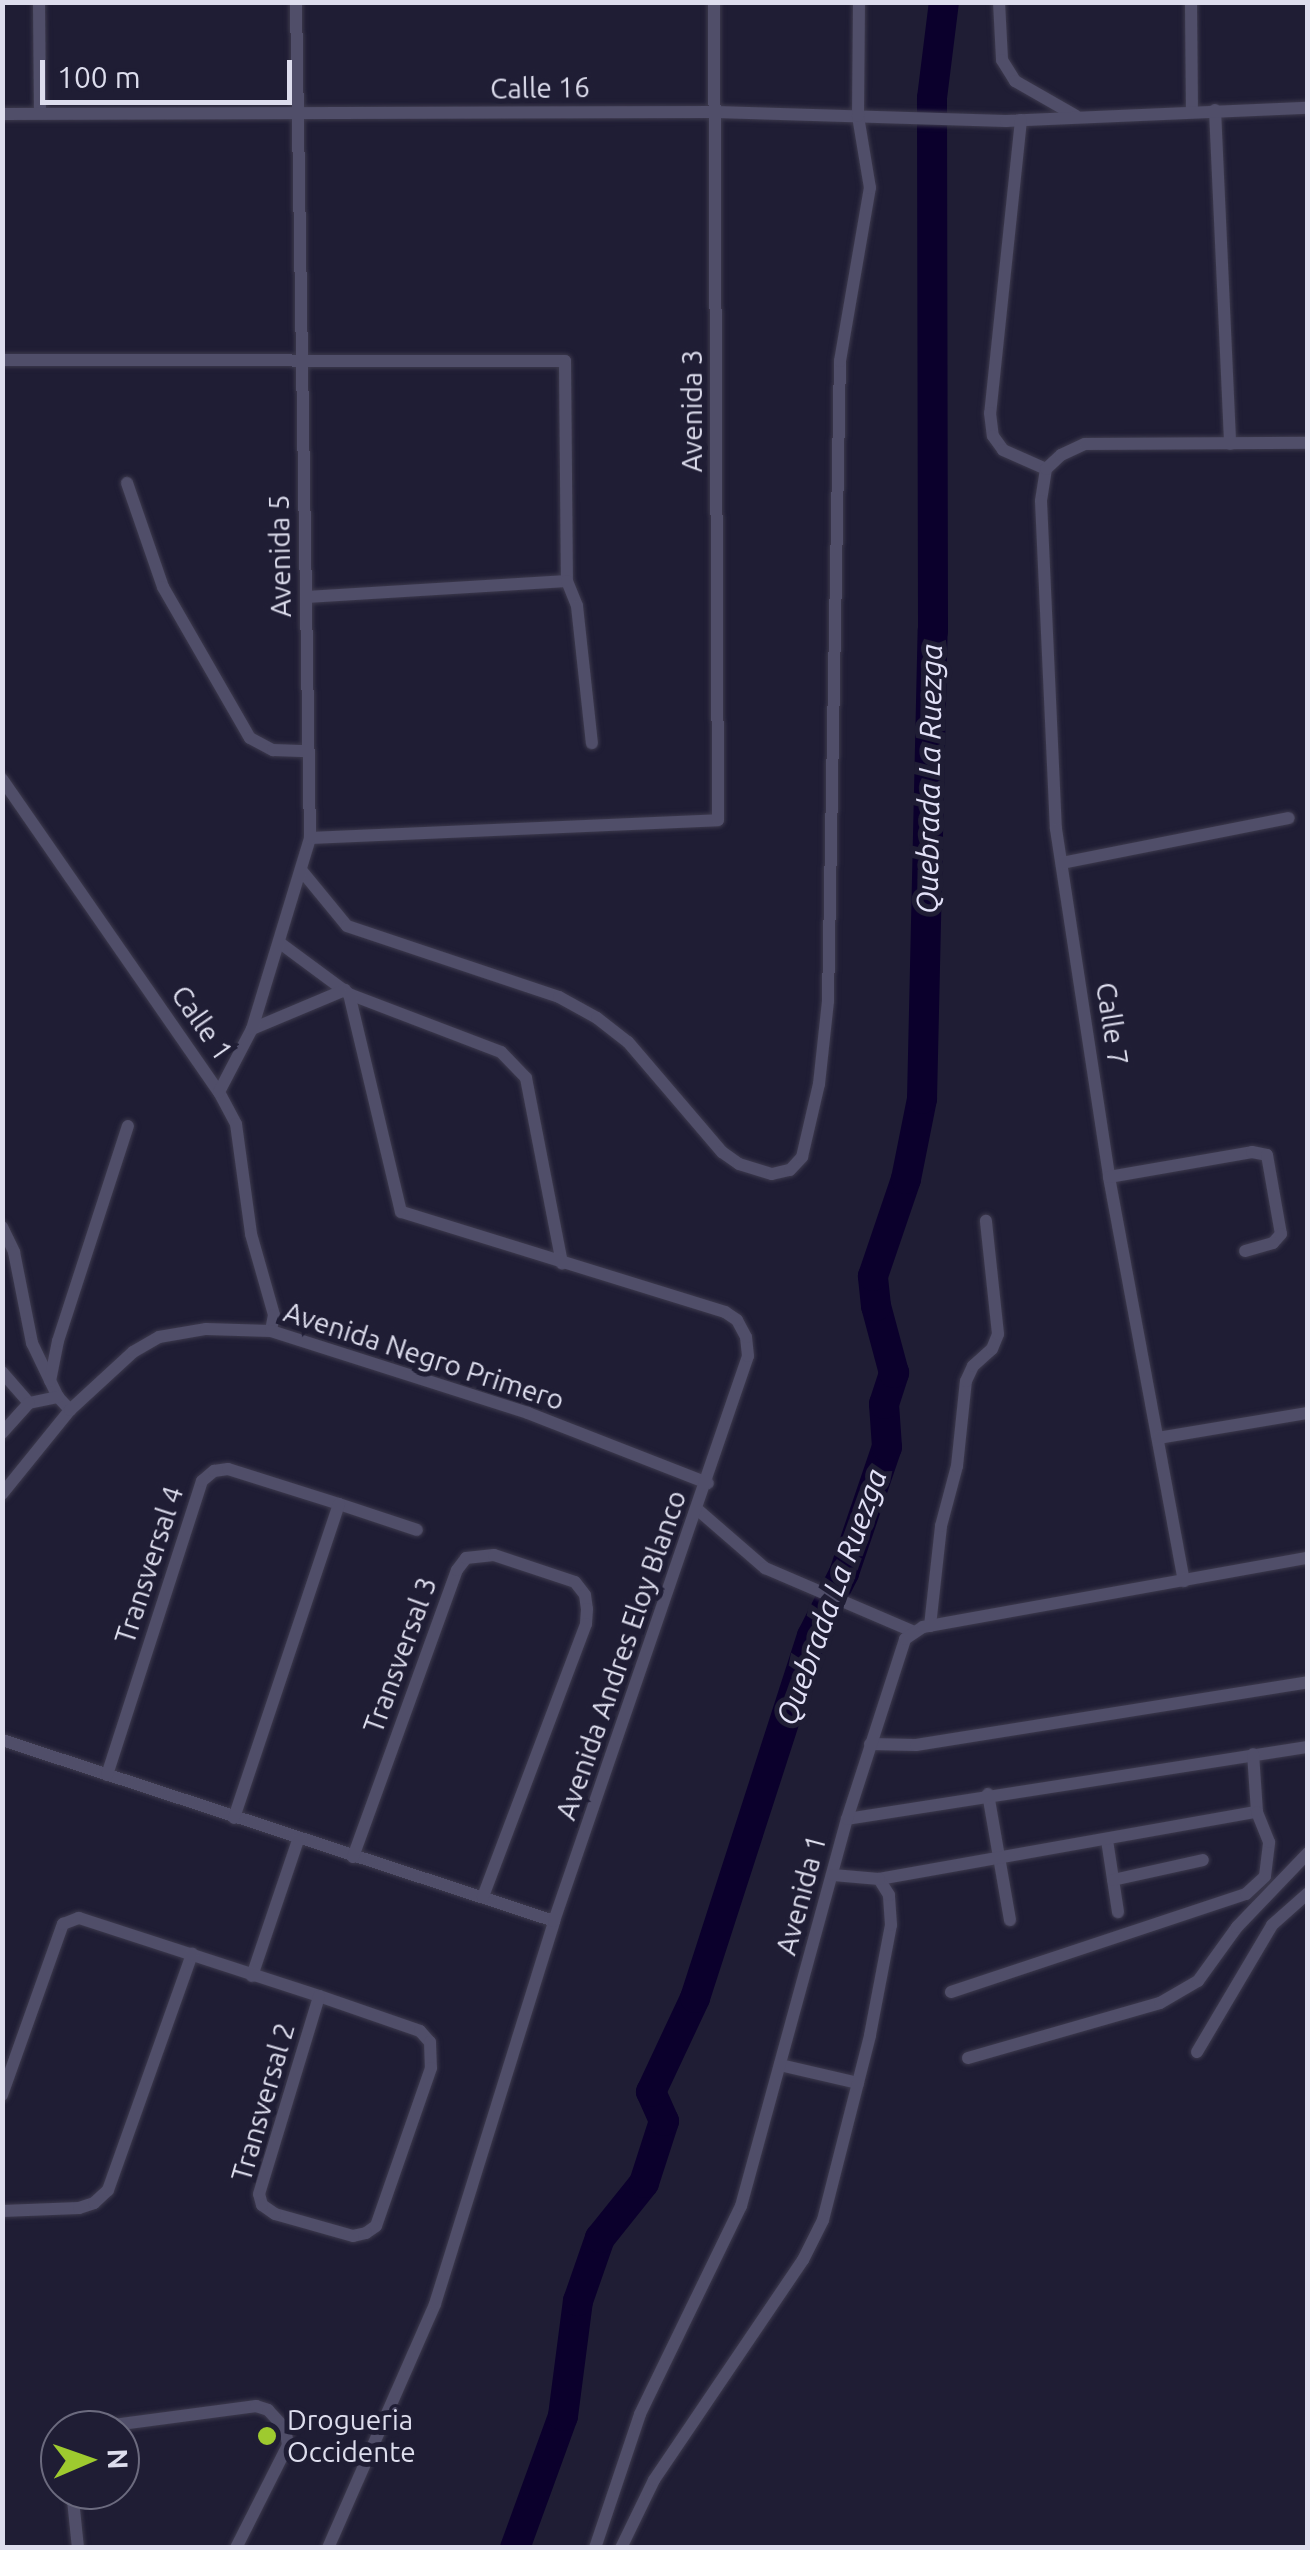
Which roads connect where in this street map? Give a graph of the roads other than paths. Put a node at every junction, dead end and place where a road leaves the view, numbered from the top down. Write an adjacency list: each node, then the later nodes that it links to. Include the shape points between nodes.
1 (39, 2): 11 (street)
2 (296, 2): 13 (street, Avenida 5)
3 (714, 2): 10 (street, Avenida 3)
4 (858, 2): 14 (street)
5 (1000, 2): 15 (street, via 1002,60 1015,81)
6 (1191, 2): 8 (street)
7 (1308, 108): 9 (street, Calle 16)
8 (1192, 110): 9 (street, Calle 16); 15 (street, Calle 16)
9 (1215, 110): 20 (street)
10 (716, 112): 13 (street, Calle 16); 14 (street, Calle 16); 29 (street, Avenida 3, via 718,820)
11 (40, 113): 12 (street, Calle 16); 13 (street, Calle 16)
12 (2, 114)
13 (297, 116): 17 (street, Avenida 5)
14 (858, 116): 16 (street, Calle 16); 31 (street, via 870,188 840,361 828,1001 802,1157 790,1170 772,1174 739,1164 628,1042 597,1018 559,998 347,926)
15 (1078, 117): 16 (street, Calle 16)
16 (1014, 121): 21 (street, via 990,412 1003,450)
17 (301, 358): 18 (street); 23 (street, via 565,362); 24 (street, Avenida 5)
18 (2, 360)
19 (1308, 443): 20 (street)
20 (1230, 444): 21 (street, via 1085,444)
21 (1046, 469): 30 (street, Calle 7, via 1040,501 1044,622)
22 (127, 483): 26 (street, via 154,568 250,738 273,750)
23 (567, 581): 24 (street); 25 (street, via 577,606)
24 (306, 597): 26 (street, Avenida 5)
25 (592, 742)
26 (308, 751): 29 (street, Avenida 5)
27 (2, 779): 35 (street, Calle 1)
28 (1288, 818): 30 (street)
29 (310, 838): 31 (street, Avenida 5)
30 (1062, 863): 37 (street, Calle 7)
31 (301, 870): 32 (street, Avenida 5)
32 (280, 943): 33 (street); 34 (street, Avenida 5)
33 (347, 992): 34 (street); 41 (street, via 501,1052 526,1078); 41 (street, Avenida Andres Eloy Blanco, via 401,1212)
34 (252, 1029): 35 (street, Avenida 5)
35 (220, 1092): 42 (street, Calle 1, via 236,1124 251,1234 274,1315)
36 (128, 1126): 44 (street)
37 (1110, 1177): 40 (street, via 1252,1152 1267,1155 1281,1234); 50 (street, Calle 7)
38 (986, 1221): 58 (street, via 998,1334 966,1381)
39 (2, 1227): 44 (street, via 14,1252 32,1343)
40 (1245, 1251)
41 (562, 1264): 51 (street, Avenida Andres Eloy Blanco, via 737,1320 748,1356)
42 (270, 1331): 47 (street, Avenida Negro Primero, via 206,1329 159,1337); 51 (street, Avenida Negro Primero, via 528,1414)
43 (2, 1372): 46 (street)
44 (50, 1381): 45 (street)
45 (58, 1397): 46 (street); 47 (street)
46 (28, 1403): 49 (street)
47 (70, 1410): 52 (street, Avenida Negro Primero)
48 (1308, 1413): 50 (street)
49 (2, 1434)
50 (1158, 1438): 57 (street, Calle 7)
51 (708, 1483): 54 (street, Avenida Andres Eloy Blanco)
52 (2, 1494)
53 (339, 1504): 55 (street, Transversal 4); 65 (street, Transversal 4, via 228,1469 202,1482); 68 (street)
54 (698, 1510): 59 (street, via 746,1555); 85 (street, Avenida Andres Eloy Blanco)
55 (417, 1530)
56 (1308, 1558): 57 (street)
57 (1184, 1581): 58 (street)
58 (930, 1626): 59 (street)
59 (912, 1631): 62 (street, Avenida 1)
60 (1308, 1682): 62 (street, via 916,1744)
61 (2, 1740): 65 (street)
62 (870, 1744): 69 (street, Avenida 1)
63 (1308, 1747): 64 (street)
64 (1253, 1754): 66 (street); 67 (street)
65 (107, 1775): 68 (street)
66 (988, 1794): 69 (street); 75 (street)
67 (1257, 1812): 71 (street); 80 (street, via 1269,1842 1264,1876)
68 (234, 1818): 70 (street)
69 (848, 1819): 76 (street, Avenida 1)
70 (298, 1840): 73 (street); 88 (street)
71 (1108, 1840): 75 (street); 78 (street)
72 (1308, 1853): 82 (street)
73 (353, 1856): 81 (street); 81 (street, Transversal 3, via 457,1570 466,1558 494,1555 575,1582 587,1609)
74 (1203, 1860): 78 (street)
75 (999, 1861): 77 (street); 84 (street)
76 (833, 1875): 77 (street); 93 (street, Avenida 1)
77 (880, 1879): 94 (street, via 889,1895 891,1925)
78 (1113, 1880): 83 (street)
79 (1308, 1893): 86 (street)
80 (1246, 1894): 82 (street); 89 (street)
81 (483, 1898): 85 (street)
82 (1254, 1908): 86 (street); 92 (street, via 1198,1981 1160,2003)
83 (1118, 1912)
84 (1010, 1920)
85 (554, 1921): 101 (street, Avenida Andres Eloy Blanco, via 434,2304)
86 (1272, 1924): 91 (street)
87 (192, 1954): 88 (street, Transversal 2); 95 (street, Transversal 2, via 79,1918 63,1924); 96 (street, via 108,2190 79,2208)
88 (252, 1976): 90 (street, Transversal 2)
89 (950, 1992)
90 (319, 1996): 90 (street, Transversal 2, via 420,2031 430,2042 430,2068 376,2226 353,2236 275,2214 259,2194)
91 (1197, 2052)
92 (968, 2058)
93 (780, 2065): 94 (street); 102 (street, Avenida 1, via 740,2206 640,2414)
94 (858, 2083): 103 (street, via 814,2242 654,2480)
95 (2, 2095)
96 (2, 2211)
97 (140, 2421): 100 (street, via 256,2406 285,2428 288,2445)
98 (74, 2510): 99 (street)
99 (78, 2548)
100 (236, 2548)
101 (328, 2548)
102 (595, 2548)
103 (621, 2548)

